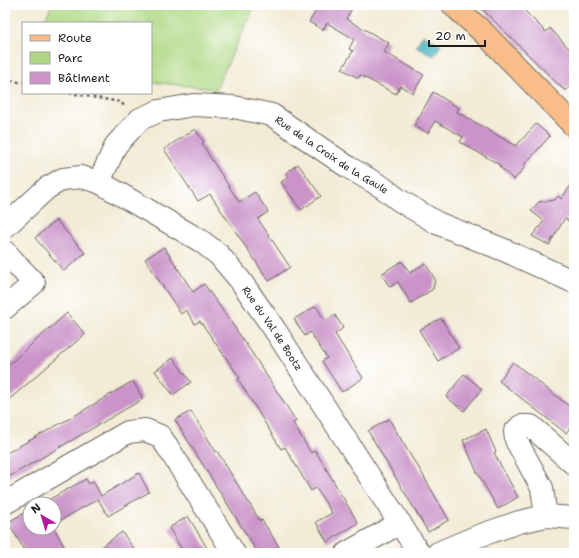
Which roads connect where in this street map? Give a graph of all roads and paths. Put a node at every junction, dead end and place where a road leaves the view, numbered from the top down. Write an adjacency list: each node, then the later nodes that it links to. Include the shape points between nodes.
1 (453, 5): 6 (main road, via 485,34)
2 (5, 79): 3 (path)
3 (22, 83)
4 (75, 94): 5 (path, via 120,102)
5 (140, 119): 7 (street, Rue de la Croix de la Gaule, via 116,145); 10 (street, Rue de la Croix de la Gaule, via 159,111 193,105 234,107 272,115 348,167 437,222)
6 (574, 126)
7 (99, 182): 8 (street, via 81,178 63,179 47,188); 16 (street, Rue du Val de Bootz, via 201,241 219,255 275,330)
8 (5, 227)
9 (5, 252): 11 (street, via 34,283)
10 (574, 282)
11 (5, 308)
12 (574, 464): 14 (street, via 531,426 521,426 515,432 516,440 542,488)
13 (5, 503): 17 (street, via 128,432 145,430 160,436)
14 (546, 516): 15 (street); 20 (street, via 519,522)
15 (574, 518)
16 (400, 523): 18 (street); 19 (street, Rue du Val de Bootz)
17 (234, 553)
18 (347, 553)
19 (419, 553)
20 (438, 553)

